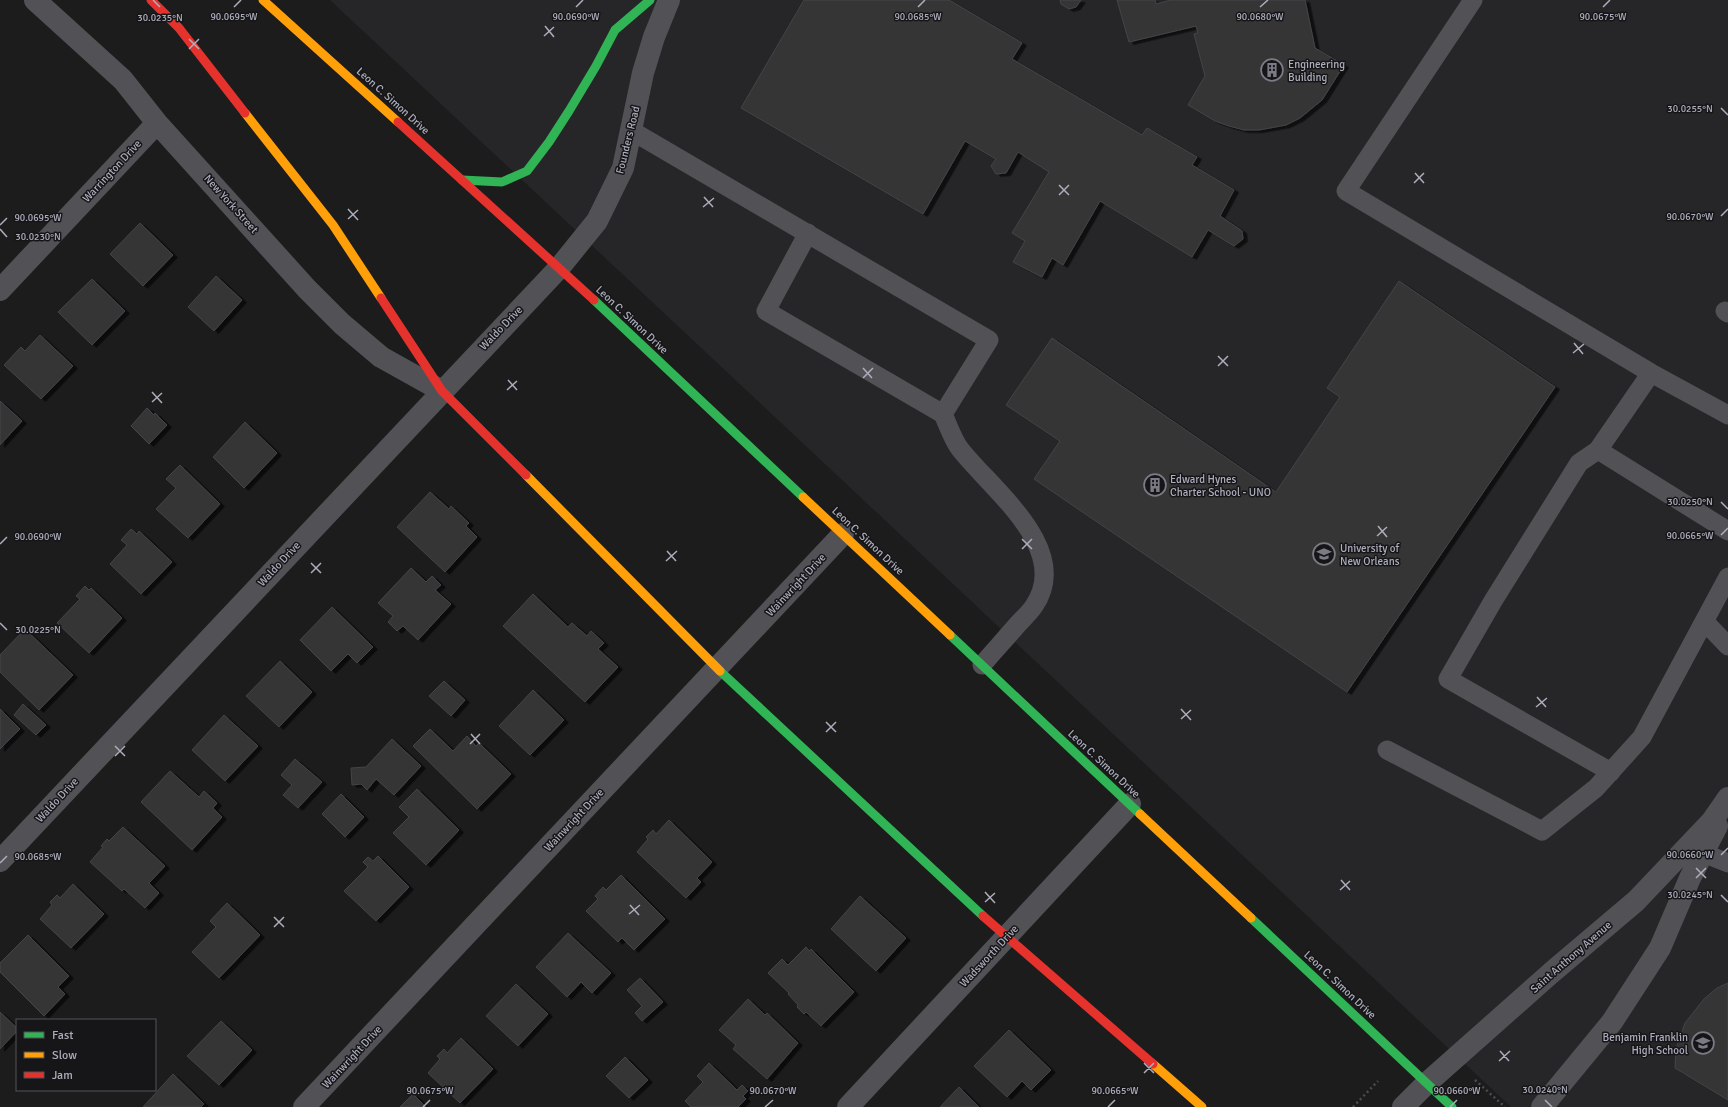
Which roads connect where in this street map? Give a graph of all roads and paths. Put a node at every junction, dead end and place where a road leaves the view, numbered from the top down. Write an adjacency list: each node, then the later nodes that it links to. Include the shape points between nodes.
1 (35, 0): 7 (street, New York Street, via 123,80)
2 (151, 0): 14 (main road, via 178,28 333,225)
3 (262, 0): 9 (main road, Leon C. Simon Drive)
4 (650, 0): 9 (main road, via 615,30 569,110 527,171 502,182)
5 (669, 0): 8 (street, Founders Road, via 643,73)
6 (1473, 0): 13 (lane, via 1346,191)
7 (157, 123): 12 (street, Warrington Drive); 14 (street, New York Street, via 307,289 342,324 381,357)
8 (632, 131): 10 (lane); 11 (street, Founders Road, via 622,168 597,221)
9 (462, 180): 11 (main road, Leon C. Simon Drive)
10 (808, 233): 15 (lane, via 766,311); 15 (lane, via 989,340)
11 (559, 268): 14 (street, Waldo Drive); 19 (main road, Leon C. Simon Drive)
12 (0, 290)
13 (1651, 372): 16 (lane); 17 (lane)
14 (442, 391): 24 (main road); 31 (street, Waldo Drive)
15 (943, 414): 23 (lane, via 959,448 1010,504 1035,539 1045,563 1042,591 1035,606)
16 (1728, 415)
17 (1598, 450): 18 (lane); 26 (lane, via 1579,463 1509,575 1448,680)
18 (1728, 531)
19 (843, 534): 23 (main road, Leon C. Simon Drive); 24 (street, Wainwright Drive)
20 (1728, 577): 21 (lane)
21 (1705, 622): 22 (lane); 26 (lane, via 1642,737)
22 (1728, 646)
23 (982, 665): 28 (main road, Leon C. Simon Drive)
24 (717, 668): 33 (main road); 37 (street, Wainwright Drive)
25 (1387, 750): 26 (lane, via 1542,831 1596,788)
26 (1611, 772)
27 (1728, 798): 36 (street, Saint Anthony Avenue, via 1712,821 1636,901)
28 (1130, 804): 33 (street, Wadsworth Drive); 36 (main road, Leon C. Simon Drive)
29 (1728, 804): 30 (street)
30 (1703, 853): 32 (lane); 44 (street, via 1660,948 1612,1022)
31 (0, 862)
32 (1728, 863)
33 (1006, 938): 38 (street, Wadsworth Drive); 39 (main road)
34 (1475, 1080): 43 (path)
35 (1378, 1081): 40 (path)
36 (1427, 1083): 41 (street, Saint Anthony Avenue); 42 (main road, Leon C. Simon Drive)
37 (304, 1107)
38 (848, 1107)
39 (1202, 1107)
40 (1353, 1107)
41 (1403, 1107)
42 (1452, 1107)
43 (1505, 1107)
44 (1542, 1107)

